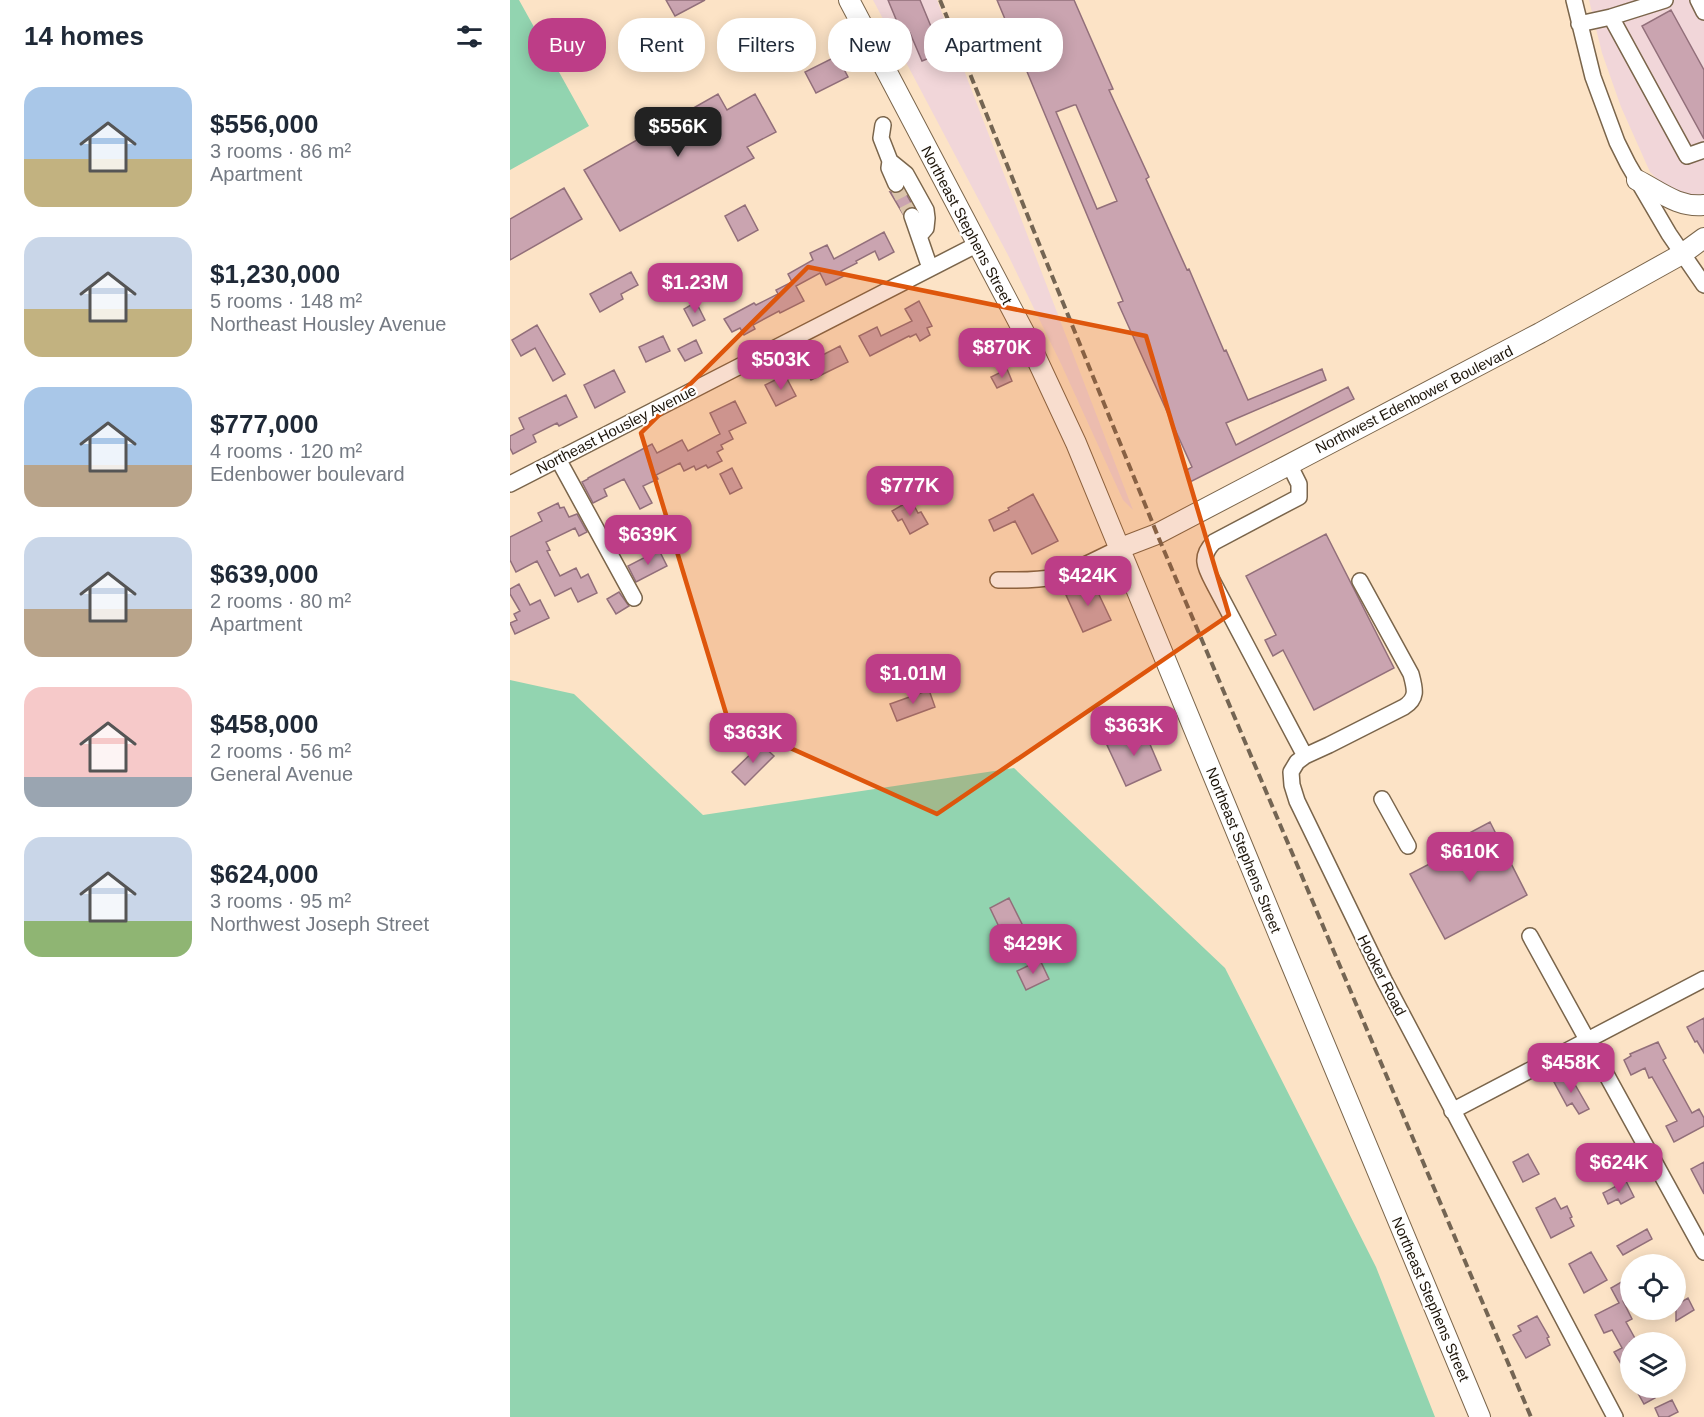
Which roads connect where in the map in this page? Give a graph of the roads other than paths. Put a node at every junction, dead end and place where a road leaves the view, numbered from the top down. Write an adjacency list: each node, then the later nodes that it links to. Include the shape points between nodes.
1 (849, 0): 18 (main road, Northeast Stephens Street)
2 (1574, 0): 8 (street)
3 (1665, 0): 5 (street)
4 (1698, 0): 6 (street)
5 (1626, 6): 7 (street)
6 (1704, 12)
7 (1611, 17): 8 (street); 10 (street, via 1687,156)
8 (1579, 24): 12 (street, via 1602,105)
9 (883, 125): 11 (street, via 881,138)
10 (1704, 150)
11 (890, 161): 13 (street); 16 (street, via 906,174 926,210 926,228)
12 (1637, 180): 14 (main road, via 1674,201); 19 (street)
13 (896, 184)
14 (1704, 205)
15 (912, 216): 16 (street)
16 (920, 235): 20 (street)
17 (1704, 238): 19 (main road, Northwest Edenbower Boulevard)
18 (978, 244): 20 (street, Northeast Housley Avenue); 25 (main road, Northeast Stephens Street, via 1071,433)
19 (1682, 254): 21 (street); 23 (main road, Northwest Edenbower Boulevard)
20 (930, 268): 22 (street, Northeast Housley Avenue)
21 (1704, 285)
22 (558, 459): 24 (street, Northeast Housley Avenue); 28 (street)
23 (1289, 464): 25 (main road, Northwest Edenbower Boulevard, via 1157,534); 29 (street, via 1299,484 1299,497 1214,542 1204,562)
24 (510, 484)
25 (1118, 549): 26 (street, via 1053,577); 37 (main road, Northeast Stephens Street)
26 (998, 580)
27 (1360, 581): 29 (street, via 1411,674 1414,695 1404,707)
28 (634, 598)
29 (1305, 756): 35 (street, Hooker Road, via 1291,772 1298,801)
30 (1382, 799): 31 (street)
31 (1408, 846)
32 (1530, 936): 34 (street)
33 (1704, 979): 34 (street)
34 (1588, 1041): 35 (street); 36 (street)
35 (1452, 1111): 38 (street, Hooker Road)
36 (1704, 1252)
37 (1480, 1417)
38 (1615, 1417)

